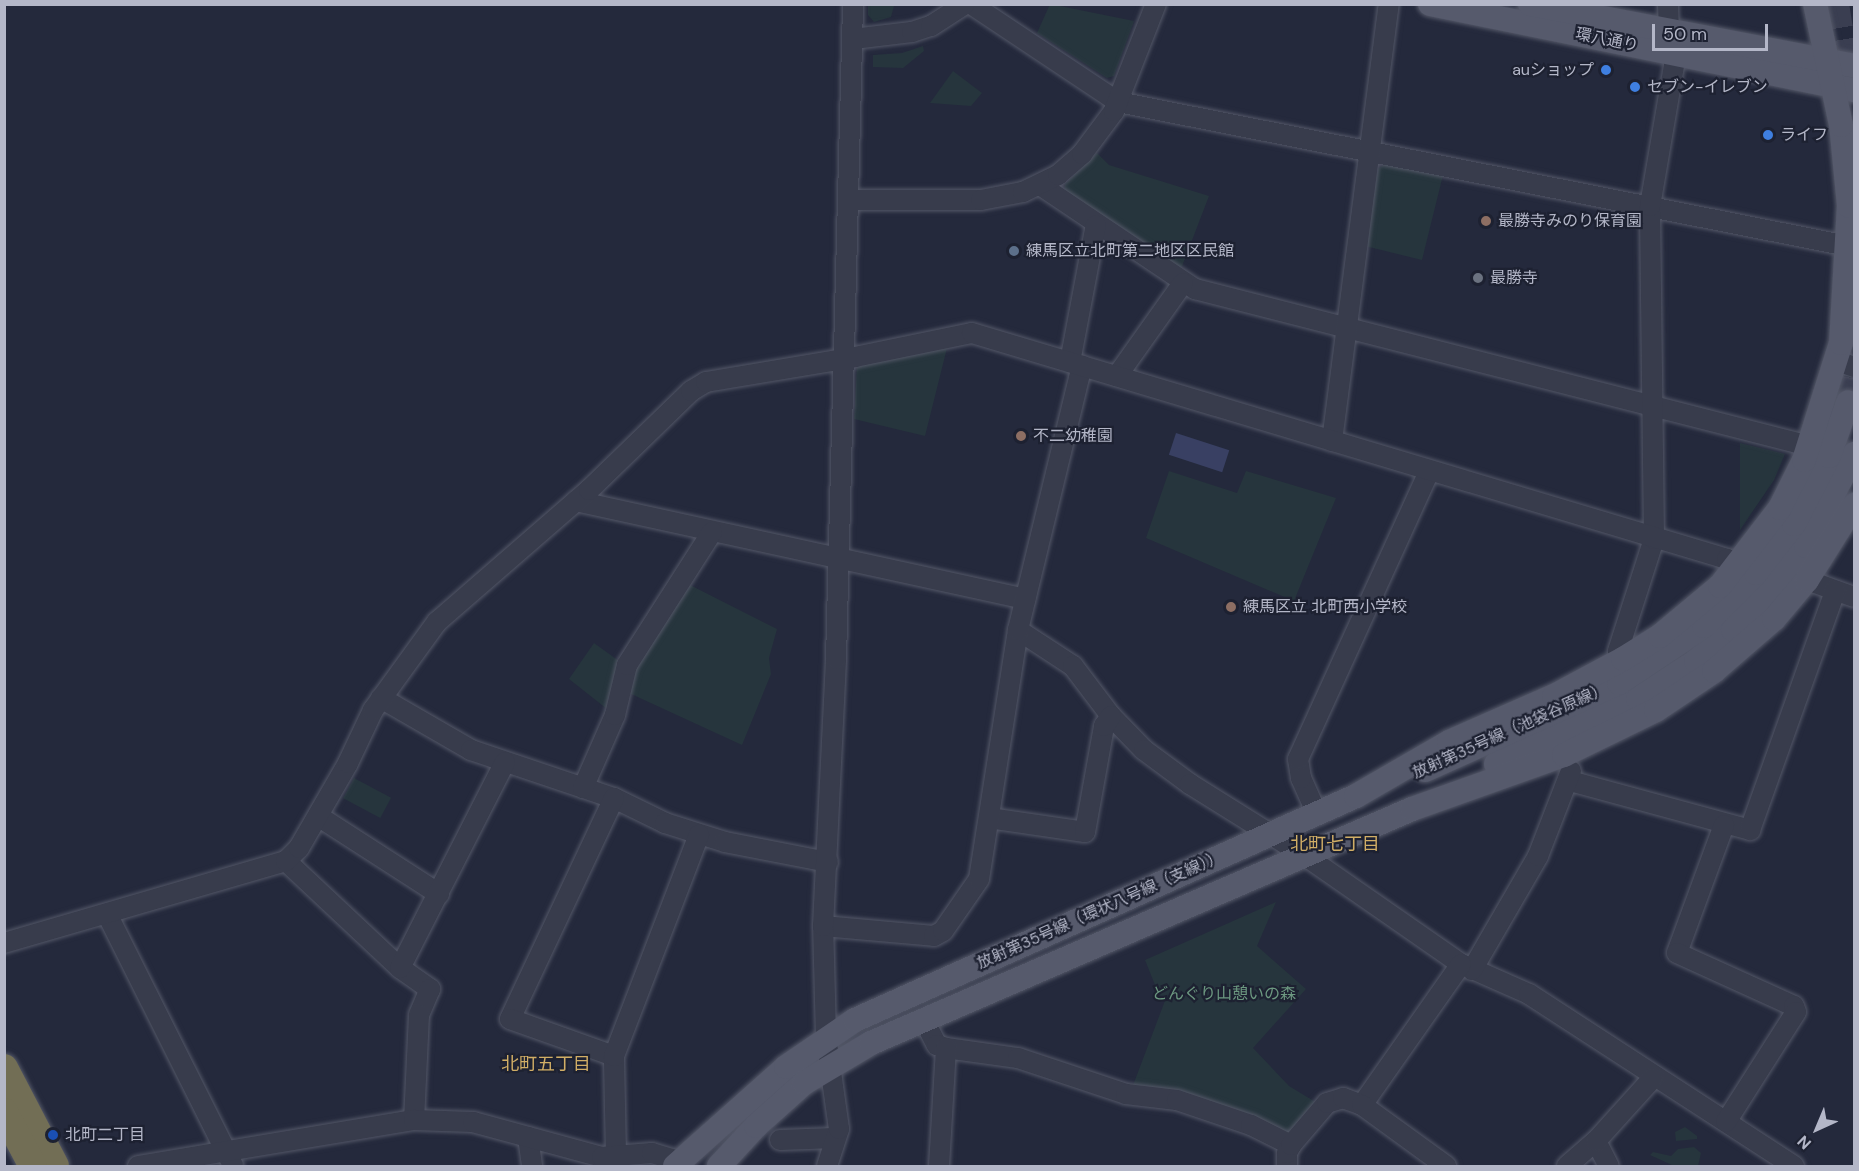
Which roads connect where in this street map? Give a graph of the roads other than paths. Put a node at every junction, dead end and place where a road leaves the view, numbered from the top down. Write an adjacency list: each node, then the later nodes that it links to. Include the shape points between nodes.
1 (853, 4): 10 (street)
2 (965, 4): 10 (street, via 931,26 912,32)
3 (971, 4): 15 (street)
4 (1156, 4): 15 (street)
5 (1389, 4): 16 (street)
6 (1430, 4): 11 (main road, 環八通り)
7 (1530, 4): 11 (main road, 環八通り)
8 (1668, 4): 11 (street)
9 (1815, 4): 12 (main road)
10 (853, 39): 18 (street)
11 (1673, 43): 12 (main road, 環八通り); 14 (main road, 環八通り); 19 (street)
12 (1826, 62): 13 (main road, 環八通り); 14 (main road)
13 (1854, 66)
14 (1844, 88): 21 (main road, via 1842,137)
15 (1118, 102): 16 (street); 17 (street, via 1082,154)
16 (1371, 151): 19 (street); 23 (street)
17 (1040, 185): 18 (street, via 981,200); 20 (street)
18 (849, 200): 24 (street)
19 (1650, 206): 21 (street); 29 (street)
20 (1096, 225): 22 (street); 25 (street)
21 (1848, 246): 26 (main road)
22 (1183, 283): 23 (street); 27 (street)
23 (1347, 329): 29 (street); 30 (street)
24 (845, 358): 25 (street, via 972,333); 34 (street, via 698,386); 38 (street)
25 (1076, 364): 27 (street); 43 (street)
26 (1846, 364): 28 (main road)
27 (1117, 376): 30 (street)
28 (1843, 396): 31 (main road, 放射第35号線（環状八号線（支線））); 52 (main road, 放射第35号線（池袋谷原線）, via 1829,456 1783,541 1727,606 1678,647 1556,715)
29 (1653, 408): 31 (street); 37 (street)
30 (1332, 441): 33 (street)
31 (1809, 446): 39 (main road, 放射第35号線（環状八号線（支線））, via 1780,508)
32 (1854, 454): 54 (main road, 放射第35号線（池袋谷原線）, via 1825,515 1795,561 1752,611 1696,661 1638,699 1500,762)
33 (1429, 471): 37 (street); 55 (street, via 1298,759 1301,778)
34 (576, 501): 36 (street); 46 (street, via 444,615)
35 (1854, 505): 40 (main road, 放射第35号線（環状八号線（支線））)
36 (712, 532): 38 (street); 51 (street, via 627,665 615,715)
37 (1654, 539): 39 (street, via 1727,559); 45 (street, via 1618,651)
38 (839, 560): 43 (street); 63 (street)
39 (1736, 567): 45 (main road, 放射第35号線（環状八号線（支線））, via 1682,620)
40 (1807, 580): 41 (street); 48 (main road, 放射第35号線（環状八号線（支線））, via 1752,640 1714,671 1656,710)
41 (1835, 591): 42 (street); 58 (street, via 1752,828 1747,831)
42 (1854, 597)
43 (1025, 599): 44 (street)
44 (1018, 630): 47 (street, via 1073,666); 57 (street)
45 (1623, 659): 52 (main road, 放射第35号線（環状八号線（支線））, via 1554,696 1449,742)
46 (381, 698): 49 (street, via 471,750); 56 (street)
47 (1111, 716): 57 (street, via 1104,726 1085,832); 59 (street, via 1167,767)
48 (1564, 755): 50 (street, via 1571,765); 54 (main road, 放射第35号線（環状八号線（支線））)
49 (506, 762): 51 (street); 64 (street)
50 (1570, 781): 58 (street); 68 (street, via 1522,888)
51 (583, 788): 53 (street)
52 (1356, 796): 55 (main road, 放射第35号線（環状八号線（支線））)
53 (614, 798): 60 (street); 73 (street, via 510,1019)
54 (1412, 809): 61 (main road, 放射第35号線（環状八号線（支線））)
55 (1317, 814): 59 (main road, 放射第35号線（環状八号線（支線））)
56 (318, 816): 62 (street, via 299,848); 64 (street)
57 (989, 818): 66 (street, via 979,879 943,931 934,936)
58 (1724, 825): 80 (street, via 1677,953 1794,1006 1796,1012)
59 (1270, 834): 61 (street); 71 (main road, 放射第35号線（環状八号線（支線））, via 855,1020)
60 (699, 835): 63 (street); 73 (street)
61 (1306, 856): 68 (street); 70 (main road, 放射第35号線（環状八号線（支線））)
62 (286, 861): 65 (street); 69 (street)
63 (828, 862): 66 (street)
64 (439, 894): 69 (street)
65 (107, 914): 67 (street); 87 (street)
66 (824, 926): 71 (street)
67 (4, 943)
68 (1467, 967): 76 (street, via 1529,994); 77 (street)
69 (400, 968): 79 (street, via 430,991 419,1015)
70 (924, 1020): 72 (street, via 937,1045); 74 (main road, 放射第35号線（環状八号線（支線））)
71 (826, 1037): 74 (street); 88 (main road, 放射第35号線（環状八号線（支線））, via 755,1092)
72 (946, 1048): 85 (street, via 1018,1058 1126,1094 1177,1100 1251,1125); 95 (street)
73 (614, 1056): 86 (street)
74 (830, 1066): 82 (street, via 838,1117); 93 (main road, 放射第35号線（環状八号線（支線））, via 756,1126)
75 (4, 1068): 90 (highway)
76 (1653, 1078): 80 (street); 84 (street)
77 (1362, 1105): 85 (street, via 1343,1098 1327,1103); 97 (street)
78 (4, 1112): 89 (highway)
79 (414, 1120): 81 (street, via 474,1122); 87 (street)
80 (1726, 1122): 100 (street)
81 (528, 1137): 86 (street, via 602,1156); 92 (street)
82 (835, 1138): 83 (street); 94 (street)
83 (780, 1140)
84 (1596, 1141): 98 (street); 99 (street)
85 (1292, 1145): 96 (street, via 1287,1153)
86 (616, 1155): 88 (street, via 652,1153)
87 (229, 1159): 91 (street)
88 (676, 1164)
89 (33, 1167)
90 (56, 1167)
91 (138, 1167)
92 (532, 1167)
93 (719, 1167)
94 (827, 1167)
95 (939, 1167)
96 (1287, 1167)
97 (1446, 1167)
98 (1567, 1167)
99 (1609, 1167)
100 (1794, 1167)

